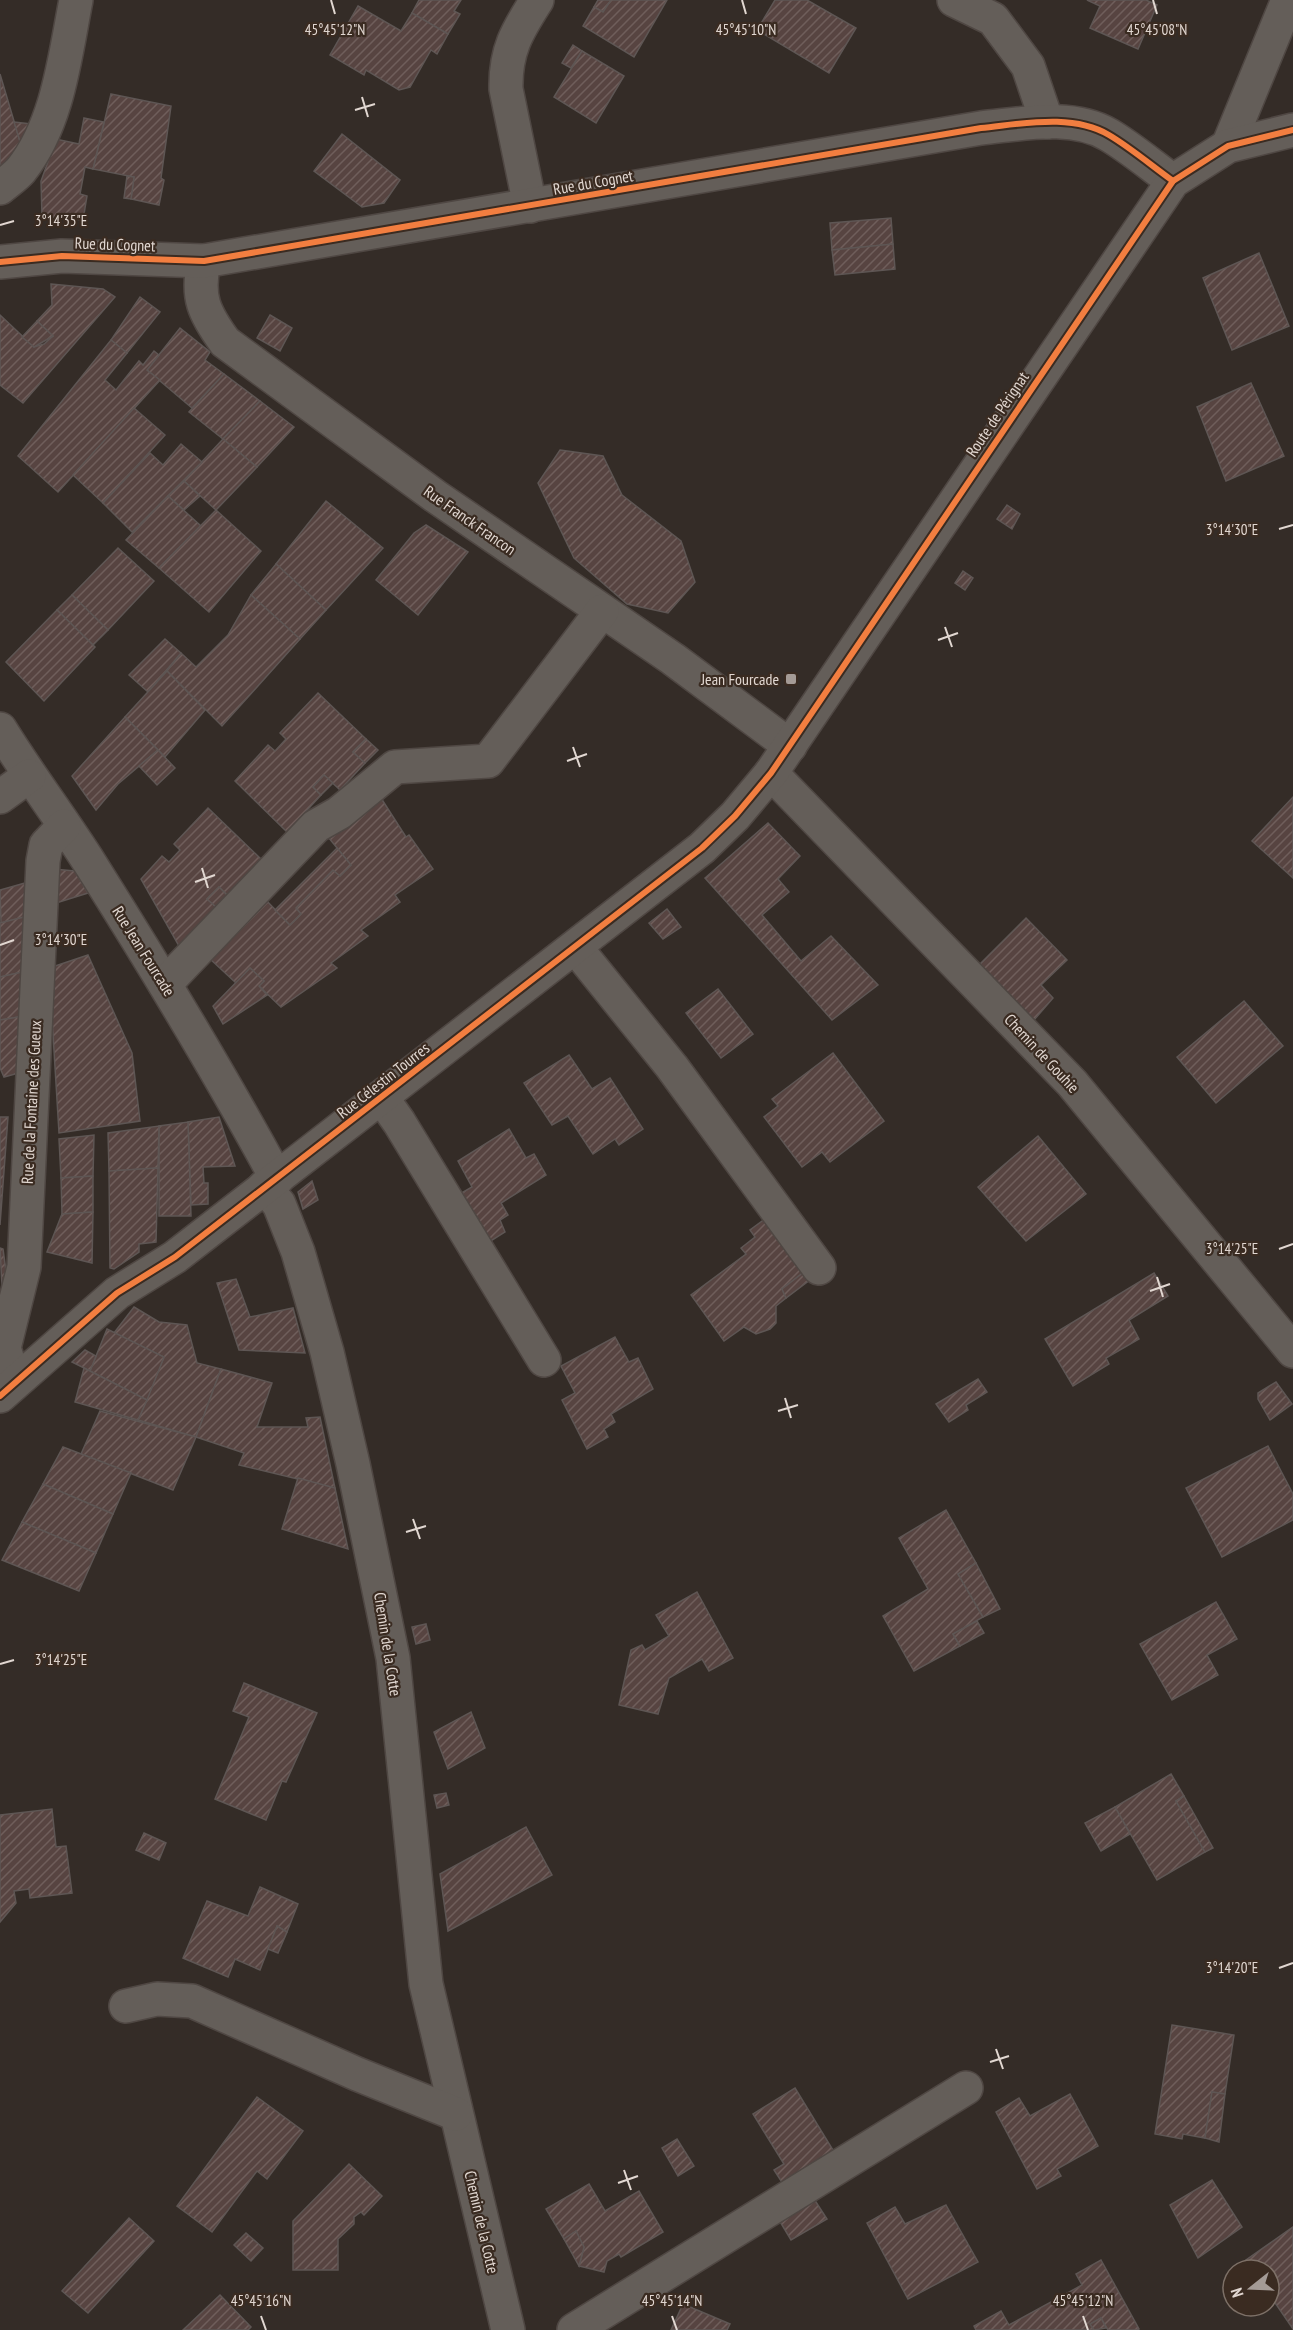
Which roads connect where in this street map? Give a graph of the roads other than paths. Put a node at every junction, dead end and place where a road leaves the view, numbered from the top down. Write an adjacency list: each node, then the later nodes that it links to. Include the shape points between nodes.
1 (76, 0): 10 (street, via 59,82 40,140 20,171)
2 (537, 0): 11 (street, via 514,35 506,69 506,89)
3 (954, 0): 5 (street)
4 (1288, 0): 8 (street)
5 (1003, 10): 6 (street)
6 (1047, 122): 9 (street, Rue du Cognet, via 1068,123 1107,134); 11 (street, Rue du Cognet, via 981,128)
7 (1293, 130): 8 (street, Route de Pérignat)
8 (1228, 146): 9 (street, Route de Pérignat)
9 (1173, 181): 16 (street, Route de Pérignat)
10 (0, 188)
11 (530, 206): 12 (street, Rue du Cognet)
12 (204, 261): 13 (street, Rue du Cognet, via 62,256); 14 (street, Rue Franck Francon, via 199,284 206,316 225,342 435,496)
13 (0, 262)
14 (602, 611): 16 (street, Rue Franck Francon); 22 (street, via 488,761 395,767 339,813 316,825)
15 (0, 729): 18 (street, Rue Jean Fourcade)
16 (790, 746): 17 (street, Route de Pérignat)
17 (771, 773): 21 (street, Rue Célestin Tourres, via 702,848); 27 (street, Chemin de Gouhie, via 1072,1083)
18 (29, 776): 19 (street); 20 (street, Rue Jean Fourcade)
19 (0, 797)
20 (64, 826): 22 (street, Rue Jean Fourcade); 25 (street, Rue de la Fontaine des Gueux, via 46,845 43,861)
21 (576, 948): 23 (street, Rue Célestin Tourres); 26 (street, via 672,1067)
22 (165, 984): 24 (street, Rue Jean Fourcade, via 241,1112)
23 (382, 1098): 24 (street, Rue Célestin Tourres); 28 (street)
24 (271, 1183): 29 (street, Rue Célestin Tourres, via 175,1257 117,1293); 32 (street, Chemin de la Cotte, via 298,1252 327,1352 393,1658 426,1984)
25 (12, 1235): 29 (street, Rue de la Fontaine des Gueux, via 24,1267 4,1348)
26 (819, 1268)
27 (1293, 1351)
28 (544, 1360)
29 (10, 1387)
30 (126, 2006): 32 (street, via 157,1999 192,2001)
31 (966, 2088): 34 (street)
32 (456, 2114): 33 (street, Chemin de la Cotte)
33 (508, 2330)
34 (574, 2330)

